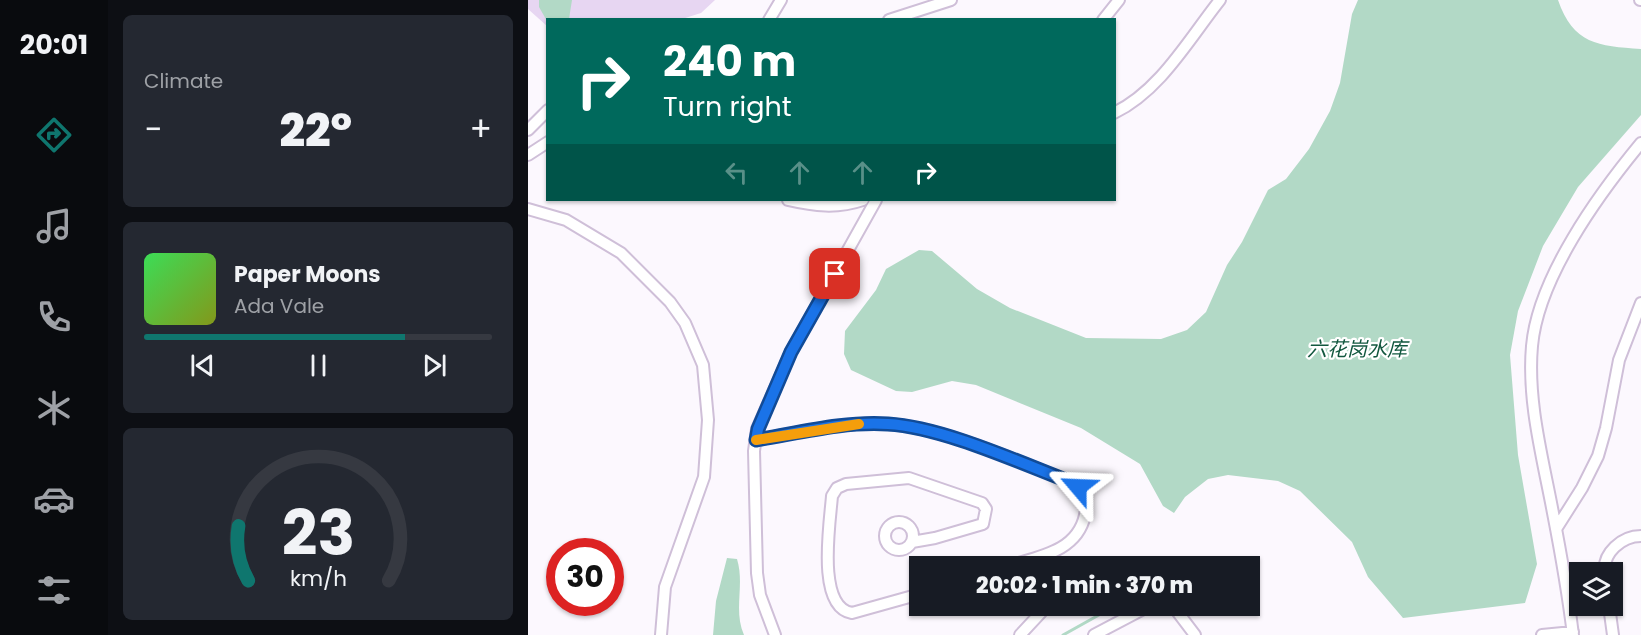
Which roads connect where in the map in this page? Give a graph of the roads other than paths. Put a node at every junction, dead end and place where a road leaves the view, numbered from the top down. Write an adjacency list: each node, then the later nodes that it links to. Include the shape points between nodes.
1 (781, 0): 5 (street)
2 (951, 0): 6 (street)
3 (1119, 0): 7 (street)
4 (1220, 0): 9 (street, via 1148,91)
5 (770, 18)
6 (895, 18)
7 (1105, 18)
8 (546, 112): 10 (street)
9 (1116, 112)
10 (528, 130)
11 (546, 143): 13 (street)
12 (1641, 143): 20 (street, via 1573,240 1538,318 1532,346 1533,386 1540,457)
13 (528, 155)
14 (792, 201): 15 (street, via 815,206)
15 (860, 201)
16 (875, 201): 19 (street, via 791,352)
17 (528, 209): 31 (street, via 566,220 621,253 670,302 700,355 708,420 704,477 665,587)
18 (1641, 303): 20 (street, via 1619,360 1598,456)
19 (756, 440): 23 (street, via 835,426 912,427 1068,481 1078,487 1087,505 1086,512 1069,544); 32 (street, via 757,573)
20 (1556, 529): 30 (street)
21 (1641, 536): 24 (street, via 1624,540)
22 (912, 542): 25 (street, via 983,524 986,509 982,503 909,478 858,482 837,488 832,496 827,559 829,584 838,606 852,614)
23 (1039, 556)
24 (1604, 562)
25 (909, 597)
26 (1038, 616): 33 (street)
27 (1130, 616): 34 (street)
28 (1181, 616): 35 (street)
29 (1610, 616): 37 (street)
30 (1573, 633): 36 (street)
31 (662, 635)
32 (774, 635)
33 (1020, 635)
34 (1094, 635)
35 (1195, 635)
36 (1542, 635)
37 (1613, 635)

